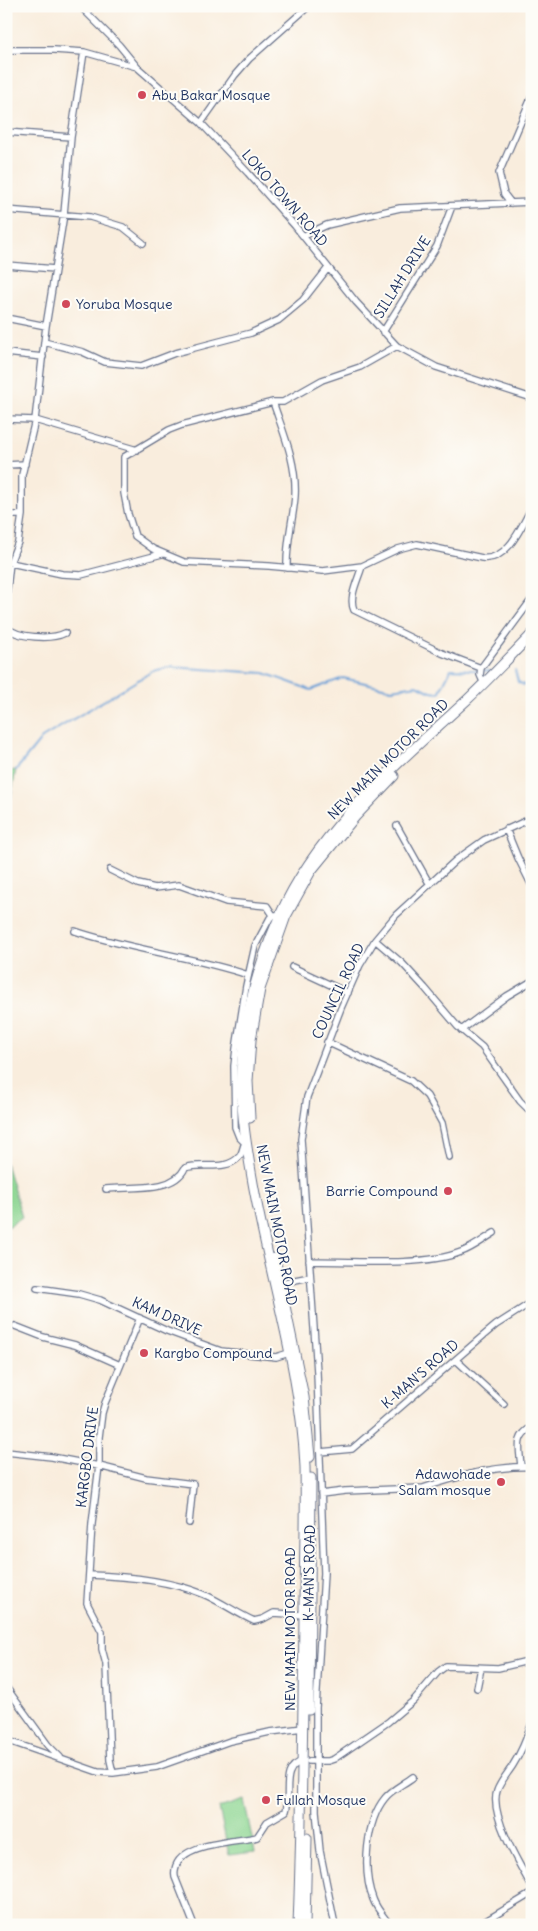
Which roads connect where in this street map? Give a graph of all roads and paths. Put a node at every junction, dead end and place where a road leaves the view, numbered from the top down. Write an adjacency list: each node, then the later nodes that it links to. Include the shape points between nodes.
1 (80, 6): 5 (street)
2 (309, 6): 7 (street, via 249,59)
3 (6, 50): 4 (street, LOKO TOWN ROAD)
4 (84, 52): 5 (street, LOKO TOWN ROAD); 9 (street)
5 (138, 67): 7 (street, LOKO TOWN ROAD)
6 (532, 96): 11 (street, via 499,173 504,194)
7 (201, 123): 15 (street, LOKO TOWN ROAD)
8 (6, 132): 9 (street)
9 (71, 137): 14 (street)
10 (532, 202): 11 (street)
11 (511, 203): 12 (street)
12 (452, 206): 15 (street, via 384,210 326,225); 22 (street, SILLAH DRIVE, via 438,246)
13 (6, 210): 14 (street)
14 (64, 214): 16 (street, via 116,224); 19 (street)
15 (303, 236): 18 (street, LOKO TOWN ROAD)
16 (144, 243)
17 (6, 265): 19 (street)
18 (328, 268): 22 (street, LOKO TOWN ROAD); 23 (street, via 303,300 279,320 252,333 175,353 141,366 105,362 83,352)
19 (55, 269): 21 (street)
20 (6, 318): 21 (street)
21 (46, 326): 23 (street)
22 (383, 332): 24 (street, LOKO TOWN ROAD)
23 (44, 342): 26 (street)
24 (397, 346): 27 (street, LOKO TOWN ROAD, via 452,373); 28 (street, via 360,367 322,380 283,402)
25 (6, 353): 26 (street)
26 (43, 357): 30 (street)
27 (532, 398)
28 (273, 402): 31 (street, via 182,425); 40 (street, via 293,463 295,482 286,551)
29 (6, 419): 30 (street)
30 (35, 420): 31 (street); 32 (street)
31 (137, 450): 37 (street, via 124,457 124,493 128,514 135,536)
32 (25, 464): 33 (street); 36 (street)
33 (6, 465)
34 (532, 507): 39 (street, via 509,546 490,559 416,544)
35 (6, 515): 36 (street)
36 (22, 515): 38 (street, via 18,542)
37 (163, 554): 38 (street, via 81,575); 40 (street, via 184,562)
38 (8, 563): 41 (street)
39 (362, 566): 40 (street, via 323,571); 47 (street, via 354,592 354,610 442,654)
40 (287, 568)
41 (6, 598)
42 (532, 599): 47 (street)
43 (6, 627): 44 (street, via 10,631 38,637)
44 (65, 633)
45 (532, 634): 48 (highway, NEW MAIN MOTOR ROAD)
46 (532, 643): 72 (highway, NEW MAIN MOTOR ROAD, via 355,817 311,871 286,916 260,989 248,1081 252,1144)
47 (481, 668): 48 (street)
48 (484, 684): 55 (highway, NEW MAIN MOTOR ROAD, via 348,814 305,868)
49 (532, 818): 51 (street, COUNCIL ROAD)
50 (397, 826): 53 (street)
51 (506, 829): 53 (street, COUNCIL ROAD, via 484,840); 54 (street)
52 (110, 870): 55 (street, via 138,884 155,888 179,885 226,902 268,906)
53 (429, 883): 57 (street, COUNCIL ROAD)
54 (532, 886)
55 (277, 915): 59 (street, via 270,918 255,946); 65 (highway, NEW MAIN MOTOR ROAD, via 253,988 244,1040 241,1081)
56 (75, 930): 59 (street, via 106,941 226,967)
57 (375, 940): 61 (street, COUNCIL ROAD); 62 (street, via 402,963)
58 (292, 967): 61 (street)
59 (248, 975): 65 (street, via 234,1066 235,1127)
60 (532, 981): 62 (street)
61 (348, 993): 63 (street, COUNCIL ROAD)
62 (461, 1030): 64 (street, via 482,1048 520,1101 528,1109)
63 (327, 1042): 66 (street, via 412,1081 428,1096 442,1123); 68 (street, COUNCIL ROAD, via 307,1098 301,1139)
64 (532, 1108)
65 (245, 1143): 67 (street, via 240,1156 230,1162 185,1168 182,1175 170,1183); 77 (highway, NEW MAIN MOTOR ROAD)
66 (449, 1157)
67 (106, 1189)
68 (306, 1220): 70 (street, K-MAN'S ROAD)
69 (494, 1233): 70 (street, via 468,1249 440,1258)
70 (309, 1261): 71 (street, K-MAN'S ROAD)
71 (310, 1277): 72 (street); 83 (street, K-MAN'S ROAD)
72 (280, 1283): 90 (highway, NEW MAIN MOTOR ROAD, via 304,1397 310,1456)
73 (37, 1288): 75 (street, KAM DRIVE, via 92,1297)
74 (532, 1302): 78 (street, K-MAN'S ROAD, via 496,1325)
75 (140, 1318): 77 (street, KAM DRIVE, via 221,1351 276,1357); 79 (street, KARGBO DRIVE)
76 (15, 1326): 79 (street, via 75,1345)
77 (289, 1353): 90 (highway, NEW MAIN MOTOR ROAD, via 304,1465)
78 (456, 1360): 80 (street); 83 (street, K-MAN'S ROAD, via 352,1449)
79 (120, 1366): 84 (street, KARGBO DRIVE, via 102,1413)
80 (504, 1404)
81 (532, 1427): 85 (street, via 520,1438)
82 (6, 1452): 84 (street)
83 (320, 1452): 87 (street, K-MAN'S ROAD)
84 (99, 1466): 88 (street, via 146,1478 193,1484); 89 (street, KARGBO DRIVE)
85 (521, 1467): 86 (street); 87 (street, via 467,1474 423,1488 345,1490)
86 (532, 1467)
87 (321, 1494): 91 (street, K-MAN'S ROAD, via 324,1573)
88 (189, 1523)
89 (89, 1575): 90 (street, via 121,1576 179,1587 211,1598 254,1621 274,1613); 102 (street, KARGBO DRIVE, via 87,1603 102,1632 106,1664 107,1726)
90 (307, 1616): 91 (street); 94 (highway, NEW MAIN MOTOR ROAD); 98 (highway, NEW MAIN MOTOR ROAD)
91 (321, 1618): 94 (street, K-MAN'S ROAD)
92 (532, 1660): 93 (street, via 498,1668)
93 (481, 1668): 96 (street); 101 (street, via 442,1668 413,1701 388,1722 334,1759)
94 (313, 1684): 101 (highway, NEW MAIN MOTOR ROAD)
95 (6, 1687): 100 (street, via 48,1745)
96 (477, 1688)
97 (532, 1723): 104 (street, via 521,1753 499,1786 496,1799 504,1832)
98 (303, 1728): 101 (highway, NEW MAIN MOTOR ROAD); 102 (street, via 248,1736 157,1766)
99 (6, 1740): 100 (street)
100 (63, 1760): 102 (street, via 98,1772)
101 (310, 1761): 106 (street, via 293,1766 289,1772 286,1811 267,1822 257,1836 206,1846 187,1853 177,1861 175,1877); 107 (highway, NEW MAIN MOTOR ROAD); 108 (highway, NEW MAIN MOTOR ROAD); 109 (street, via 317,1832)
102 (113, 1773)
103 (413, 1778): 110 (street, via 386,1796 376,1811 371,1830 369,1886 373,1900)
104 (532, 1887)
105 (532, 1893): 111 (street)
106 (194, 1925)
107 (298, 1925)
108 (305, 1925)
109 (335, 1925)
110 (390, 1925)
111 (479, 1925)

